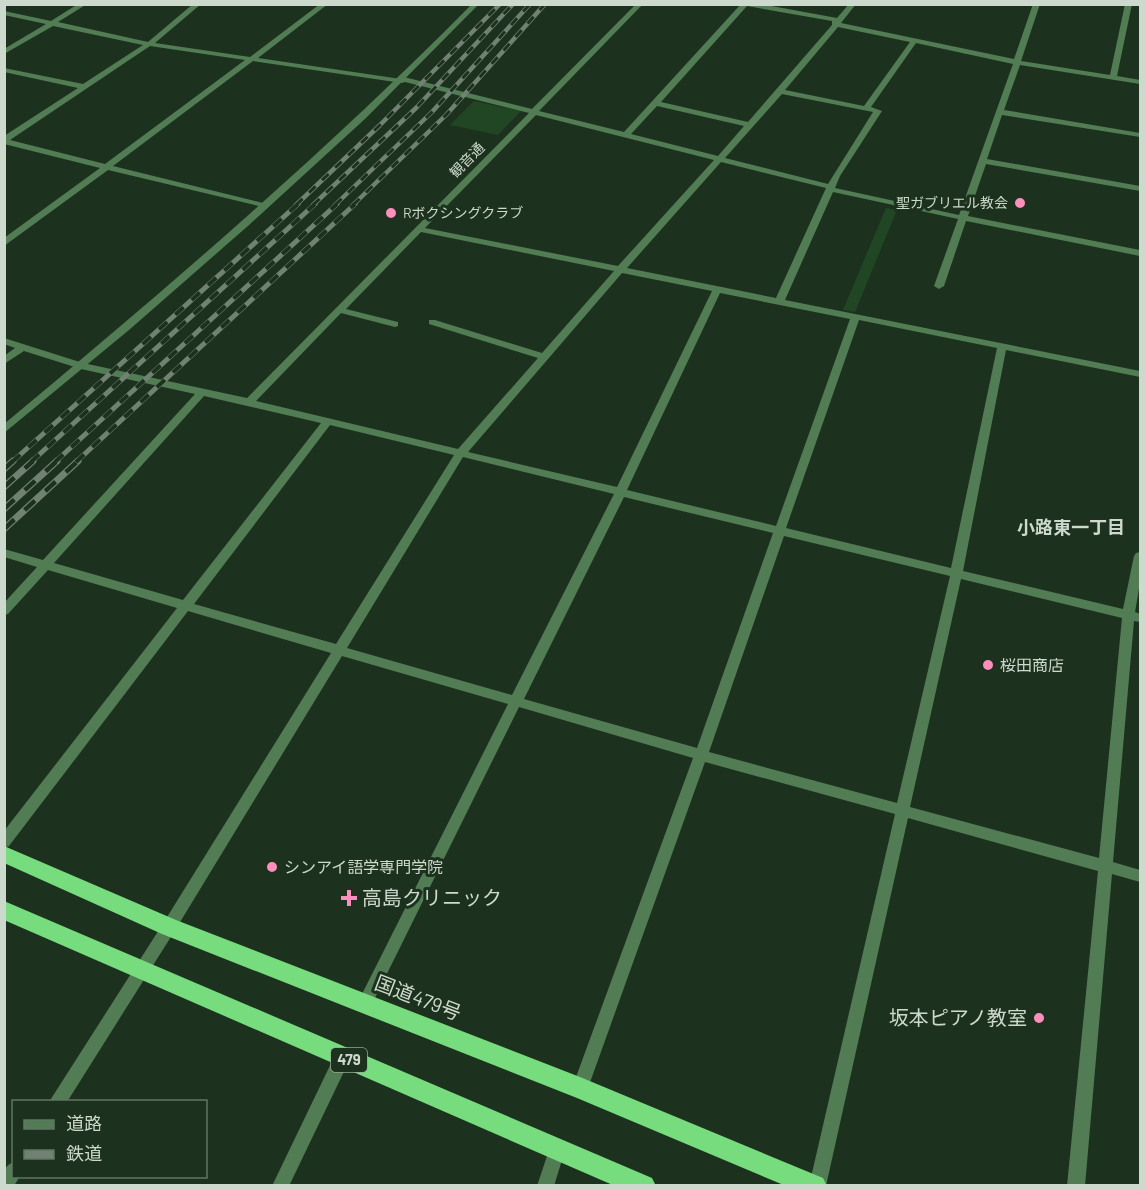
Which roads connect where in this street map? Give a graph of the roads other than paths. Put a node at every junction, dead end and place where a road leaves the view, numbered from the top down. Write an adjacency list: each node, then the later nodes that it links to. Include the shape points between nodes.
1 (84, 4): 11 (street)
2 (198, 4): 14 (street)
3 (325, 4): 16 (street)
4 (476, 4): 20 (street)
5 (640, 4): 26 (street, 観音通)
6 (746, 4): 12 (street, via 836,20); 24 (street)
7 (852, 4): 12 (street)
8 (1037, 4): 17 (street)
9 (1129, 4): 19 (street)
10 (4, 13): 11 (street)
11 (51, 24): 14 (street); 15 (street)
12 (835, 24): 13 (street); 23 (street)
13 (914, 41): 17 (street); 25 (street)
14 (149, 44): 16 (street); 22 (street)
15 (4, 52)
16 (253, 59): 20 (street); 34 (street)
17 (1016, 62): 19 (street); 27 (street)
18 (4, 70): 22 (street)
19 (1113, 78): 21 (street)
20 (403, 80): 26 (street); 37 (street)
21 (1140, 82)
22 (84, 87): 31 (street)
23 (780, 92): 25 (street); 28 (street)
24 (656, 103): 28 (street); 29 (street)
25 (866, 109): 35 (street, via 878,111)
26 (535, 110): 29 (street); 39 (street, 観音通)
27 (999, 112): 30 (street); 33 (street)
28 (751, 125): 32 (street)
29 (627, 134): 32 (street)
30 (1140, 135)
31 (4, 140): 34 (street)
32 (721, 159): 35 (street); 42 (street)
33 (982, 161): 36 (street); 38 (street)
34 (110, 167): 37 (street); 40 (street)
35 (831, 188): 38 (street); 45 (street)
36 (1140, 189)
37 (264, 206): 55 (street)
38 (963, 218): 41 (street); 43 (street)
39 (418, 229): 42 (street); 46 (street, 観音通)
40 (4, 243)
41 (1140, 253)
42 (620, 270): 44 (street); 53 (street)
43 (939, 286)
44 (717, 290): 45 (street); 62 (street)
45 (779, 302): 47 (street)
46 (339, 310): 49 (street); 58 (street, 観音通)
47 (855, 317): 51 (street); 63 (street)
48 (432, 322): 53 (street)
49 (395, 324)
50 (4, 341): 52 (street)
51 (1002, 346): 56 (street); 67 (street)
52 (22, 347): 54 (street); 55 (street)
53 (544, 357): 61 (street)
54 (4, 362)
55 (81, 366): 57 (street); 60 (street)
56 (1140, 374)
57 (202, 392): 58 (street); 66 (street)
58 (249, 402): 59 (street)
59 (327, 422): 61 (street); 68 (street)
60 (4, 430)
61 (459, 455): 62 (street); 71 (street)
62 (620, 493): 63 (street); 72 (street)
63 (780, 532): 67 (street); 73 (street)
64 (4, 553): 66 (street)
65 (1140, 556): 70 (street)
66 (45, 566): 68 (street); 69 (street)
67 (956, 574): 70 (street); 74 (street)
68 (185, 605): 71 (street); 75 (street)
69 (4, 611)
70 (1134, 616): 77 (street)
71 (340, 650): 72 (street); 80 (street)
72 (514, 701): 73 (street); 82 (street)
73 (701, 755): 74 (street); 84 (street)
74 (902, 812): 77 (street); 90 (street)
75 (4, 842)
76 (4, 854): 80 (highway, 国道479号)
77 (1105, 866): 78 (street); 91 (street)
78 (1140, 876)
79 (4, 910): 81 (highway, 479)
80 (170, 927): 81 (street); 82 (highway, 国道479号)
81 (140, 970): 83 (highway, 479); 85 (street)
82 (365, 1003): 84 (highway, 国道479号)
83 (343, 1057): 86 (highway, 479); 87 (street)
84 (580, 1088): 90 (highway, 国道479号)
85 (58, 1100)
86 (558, 1148): 88 (street); 89 (highway, 479)
87 (280, 1185)
88 (545, 1185)
89 (644, 1185)
90 (816, 1185)
91 (1076, 1185)

